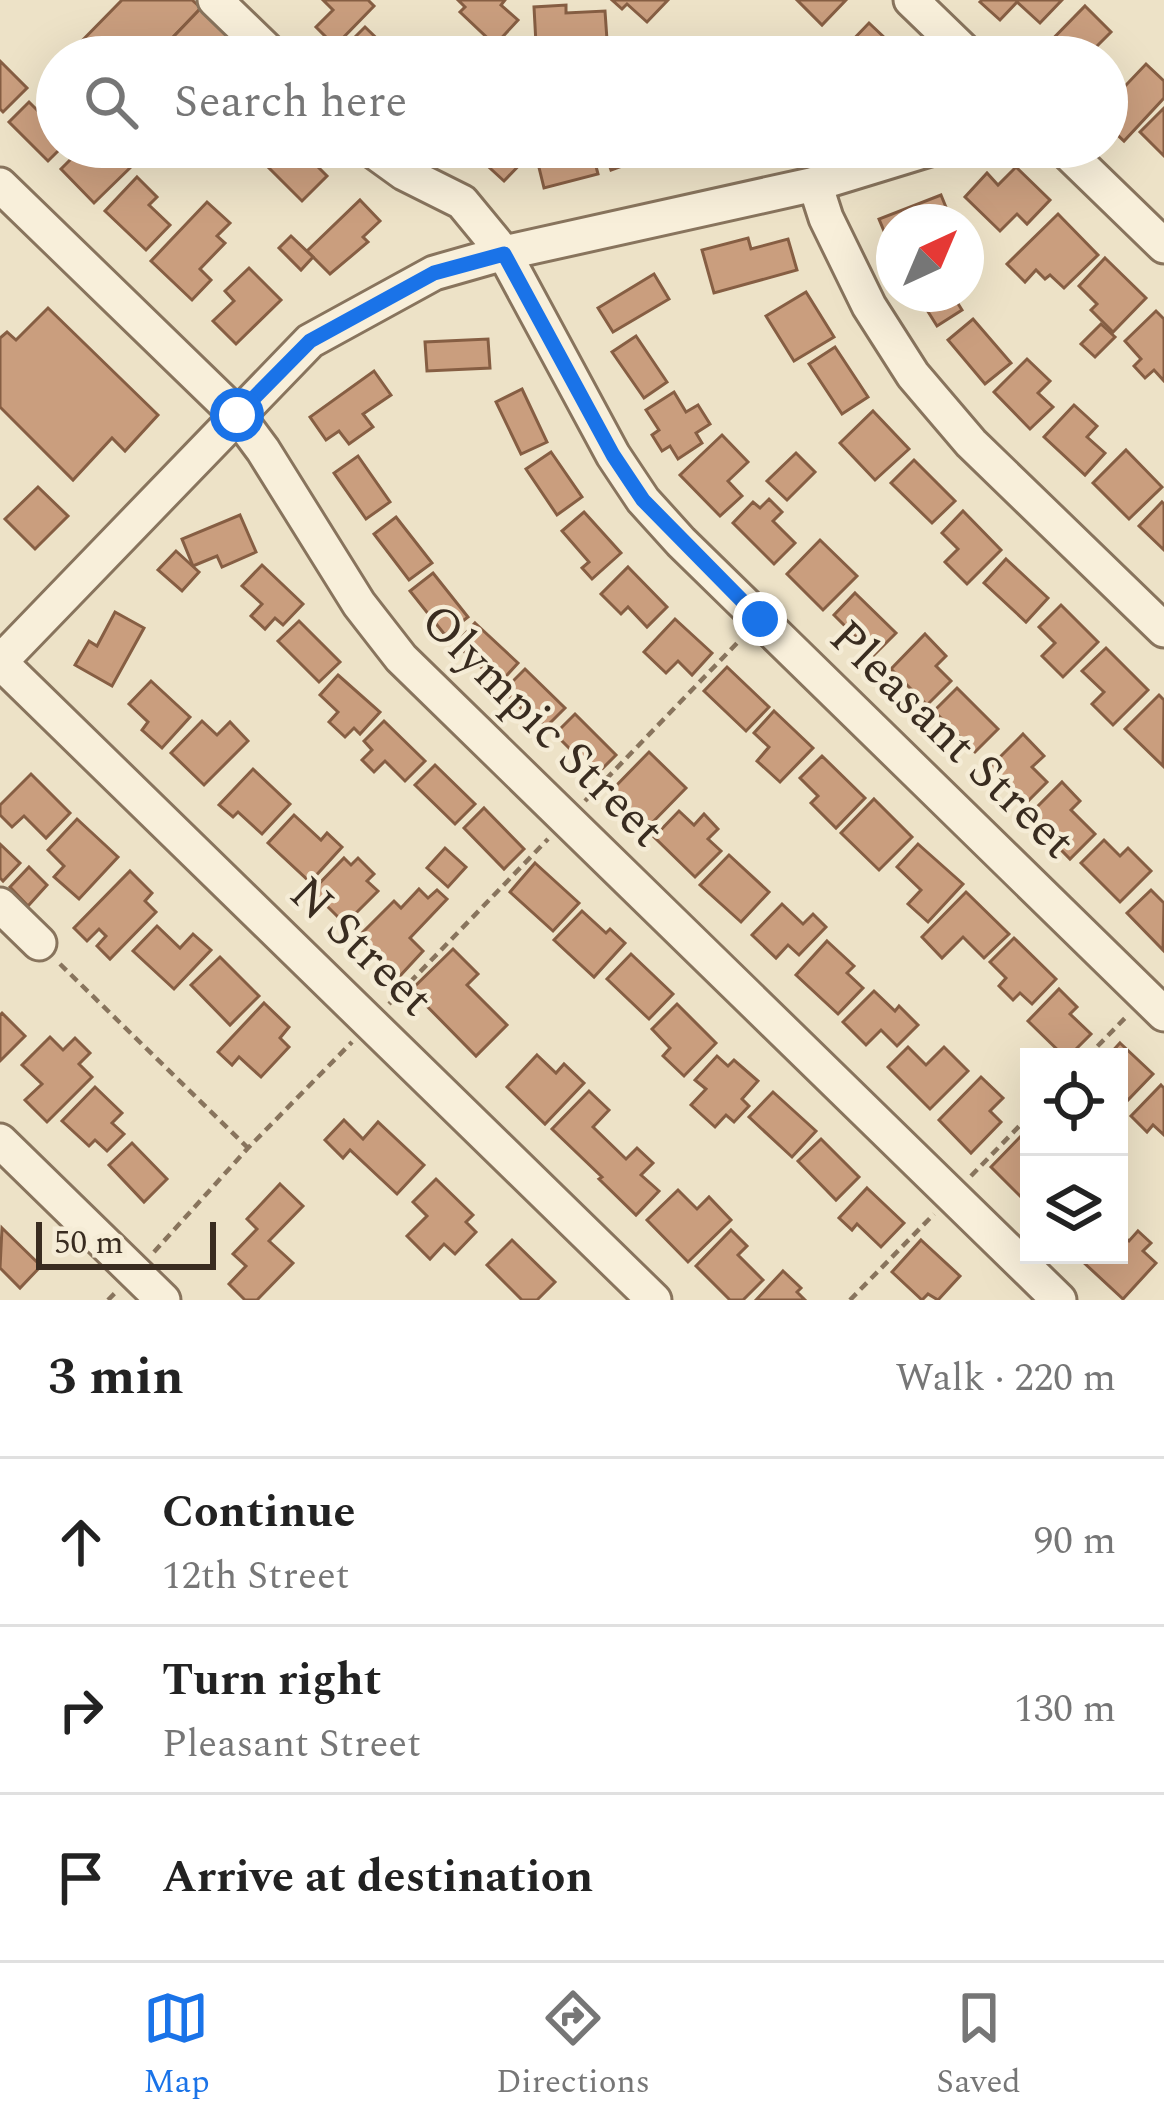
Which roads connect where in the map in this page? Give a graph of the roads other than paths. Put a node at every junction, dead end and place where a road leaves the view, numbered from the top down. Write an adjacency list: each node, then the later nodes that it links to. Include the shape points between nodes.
1 (215, 0): 3 (street)
2 (911, 0): 4 (street)
3 (252, 36)
4 (948, 36)
5 (398, 168): 11 (street, Pleasant Street, via 462,202)
6 (867, 168): 9 (street)
7 (1084, 168): 10 (street)
8 (0, 184): 12 (street, Olympic Street)
9 (814, 184): 11 (street); 13 (street, via 869,306 913,375 971,443)
10 (1164, 246)
11 (504, 254): 12 (street, via 434,273 310,341); 17 (street, Pleasant Street, via 643,500)
12 (237, 415): 14 (street); 21 (street, Olympic Street, via 401,658)
13 (1164, 630)
14 (0, 662): 20 (street, N Street)
15 (0, 905): 16 (street)
16 (39, 943)
17 (1164, 1014)
18 (0, 1141): 19 (street)
19 (163, 1300)
20 (654, 1300)
21 (1059, 1300)

